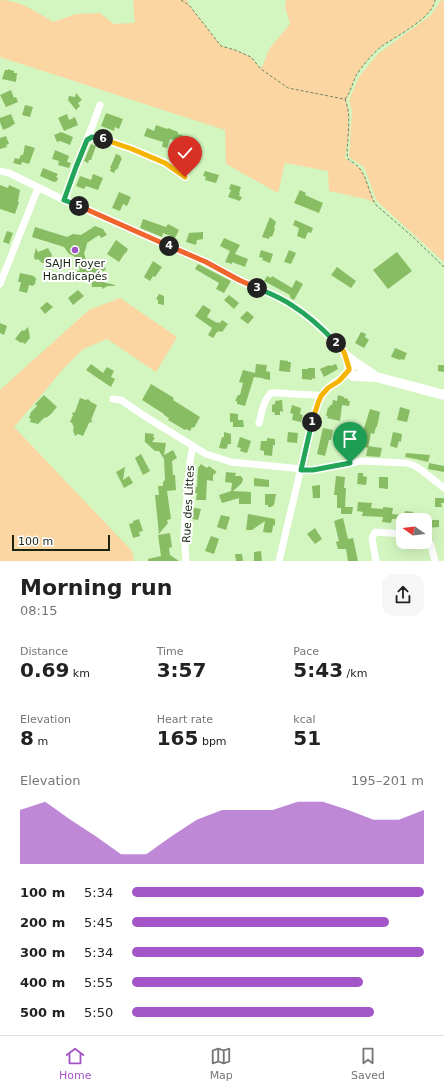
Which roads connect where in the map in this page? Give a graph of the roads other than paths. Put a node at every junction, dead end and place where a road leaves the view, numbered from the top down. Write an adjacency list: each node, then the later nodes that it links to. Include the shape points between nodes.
1 (100, 105): 2 (street)
2 (87, 140): 4 (street, via 92,137 132,149 165,163); 6 (street)
3 (0, 171): 5 (street)
4 (185, 177)
5 (38, 188): 6 (street); 7 (street)
6 (64, 200): 8 (street, via 206,262 293,305 316,322 354,360)
7 (0, 284)
8 (355, 370): 9 (street); 10 (street, via 328,388)
9 (444, 395)
10 (321, 396): 12 (street, via 271,393 262,409); 14 (street, via 314,413)
11 (113, 399): 13 (street, via 121,400)
12 (259, 423)
13 (193, 446): 14 (street, via 206,454 231,462); 18 (street, Rue des Littes, via 184,532)
14 (301, 470): 15 (street, via 361,461 406,463 420,469); 19 (street)
15 (444, 488)
16 (396, 534): 20 (street, via 375,532 372,538)
17 (432, 549): 21 (street)
18 (186, 561)
19 (279, 561)
20 (376, 561)
21 (435, 561)

